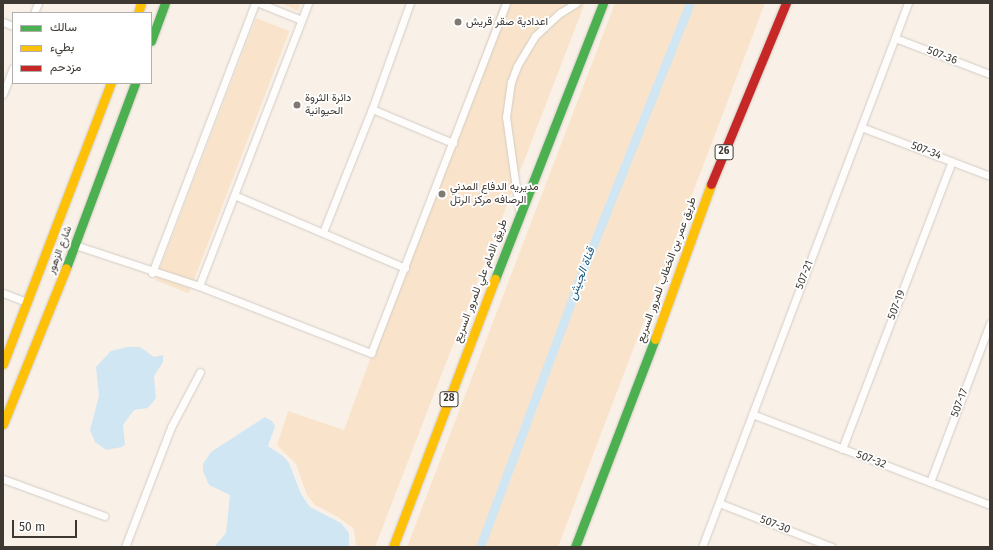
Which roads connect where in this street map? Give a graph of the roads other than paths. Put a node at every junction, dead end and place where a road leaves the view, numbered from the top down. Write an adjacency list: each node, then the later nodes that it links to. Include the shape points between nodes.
1 (165, 3): 12 (main road)
2 (255, 3): 29 (street)
3 (259, 3): 11 (street)
4 (308, 3): 11 (street)
5 (410, 3): 19 (street)
6 (506, 3): 21 (street)
7 (576, 3): 25 (street, via 560,13 535,36 517,66 511,82 506,117)
8 (604, 3): 25 (main road, طريق الامام علي للمرور السريع / 28)
9 (786, 3): 46 (main road, طريق عمر بن الخطاب للمرور السريع / 26, via 702,206 668,304)
10 (908, 3): 13 (street, 507-21)
11 (301, 20): 24 (street)
12 (152, 38)
13 (895, 38): 15 (street, 507-36); 20 (street, 507-21)
14 (12, 71): 18 (street)
15 (990, 74)
16 (111, 84): 32 (main road, شارع الزهور)
17 (135, 84): 27 (main road, شارع الزهور)
18 (3, 94)
19 (372, 109): 21 (street); 26 (street)
20 (861, 127): 22 (street, 507-34); 36 (street, 507-21)
21 (453, 143): 28 (street)
22 (952, 161): 23 (street, 507-34); 38 (street, 507-19)
23 (990, 176)
24 (234, 195): 26 (street); 30 (street)
25 (520, 213): 45 (main road, طريق الامام علي للمرور السريع / 28)
26 (324, 232): 28 (street)
27 (75, 245): 29 (street); 37 (main road, شارع الزهور)
28 (405, 268): 30 (street, via 371,353)
29 (152, 273): 30 (street)
30 (199, 286)
31 (3, 293): 32 (street)
32 (27, 302): 34 (main road, شارع الزهور)
33 (990, 323): 40 (street, 507-17)
34 (3, 364)
35 (200, 372): 44 (street, via 171,427)
36 (752, 414): 38 (street, 507-32); 41 (street, 507-21)
37 (3, 424)
38 (842, 449): 40 (street, 507-32)
39 (3, 479): 43 (street)
40 (930, 482): 42 (street, 507-32)
41 (719, 503): 47 (street, 507-21); 48 (street, 507-30)
42 (990, 505)
43 (104, 516)
44 (125, 547)
45 (392, 547)
46 (575, 547)
47 (702, 547)
48 (832, 547)

